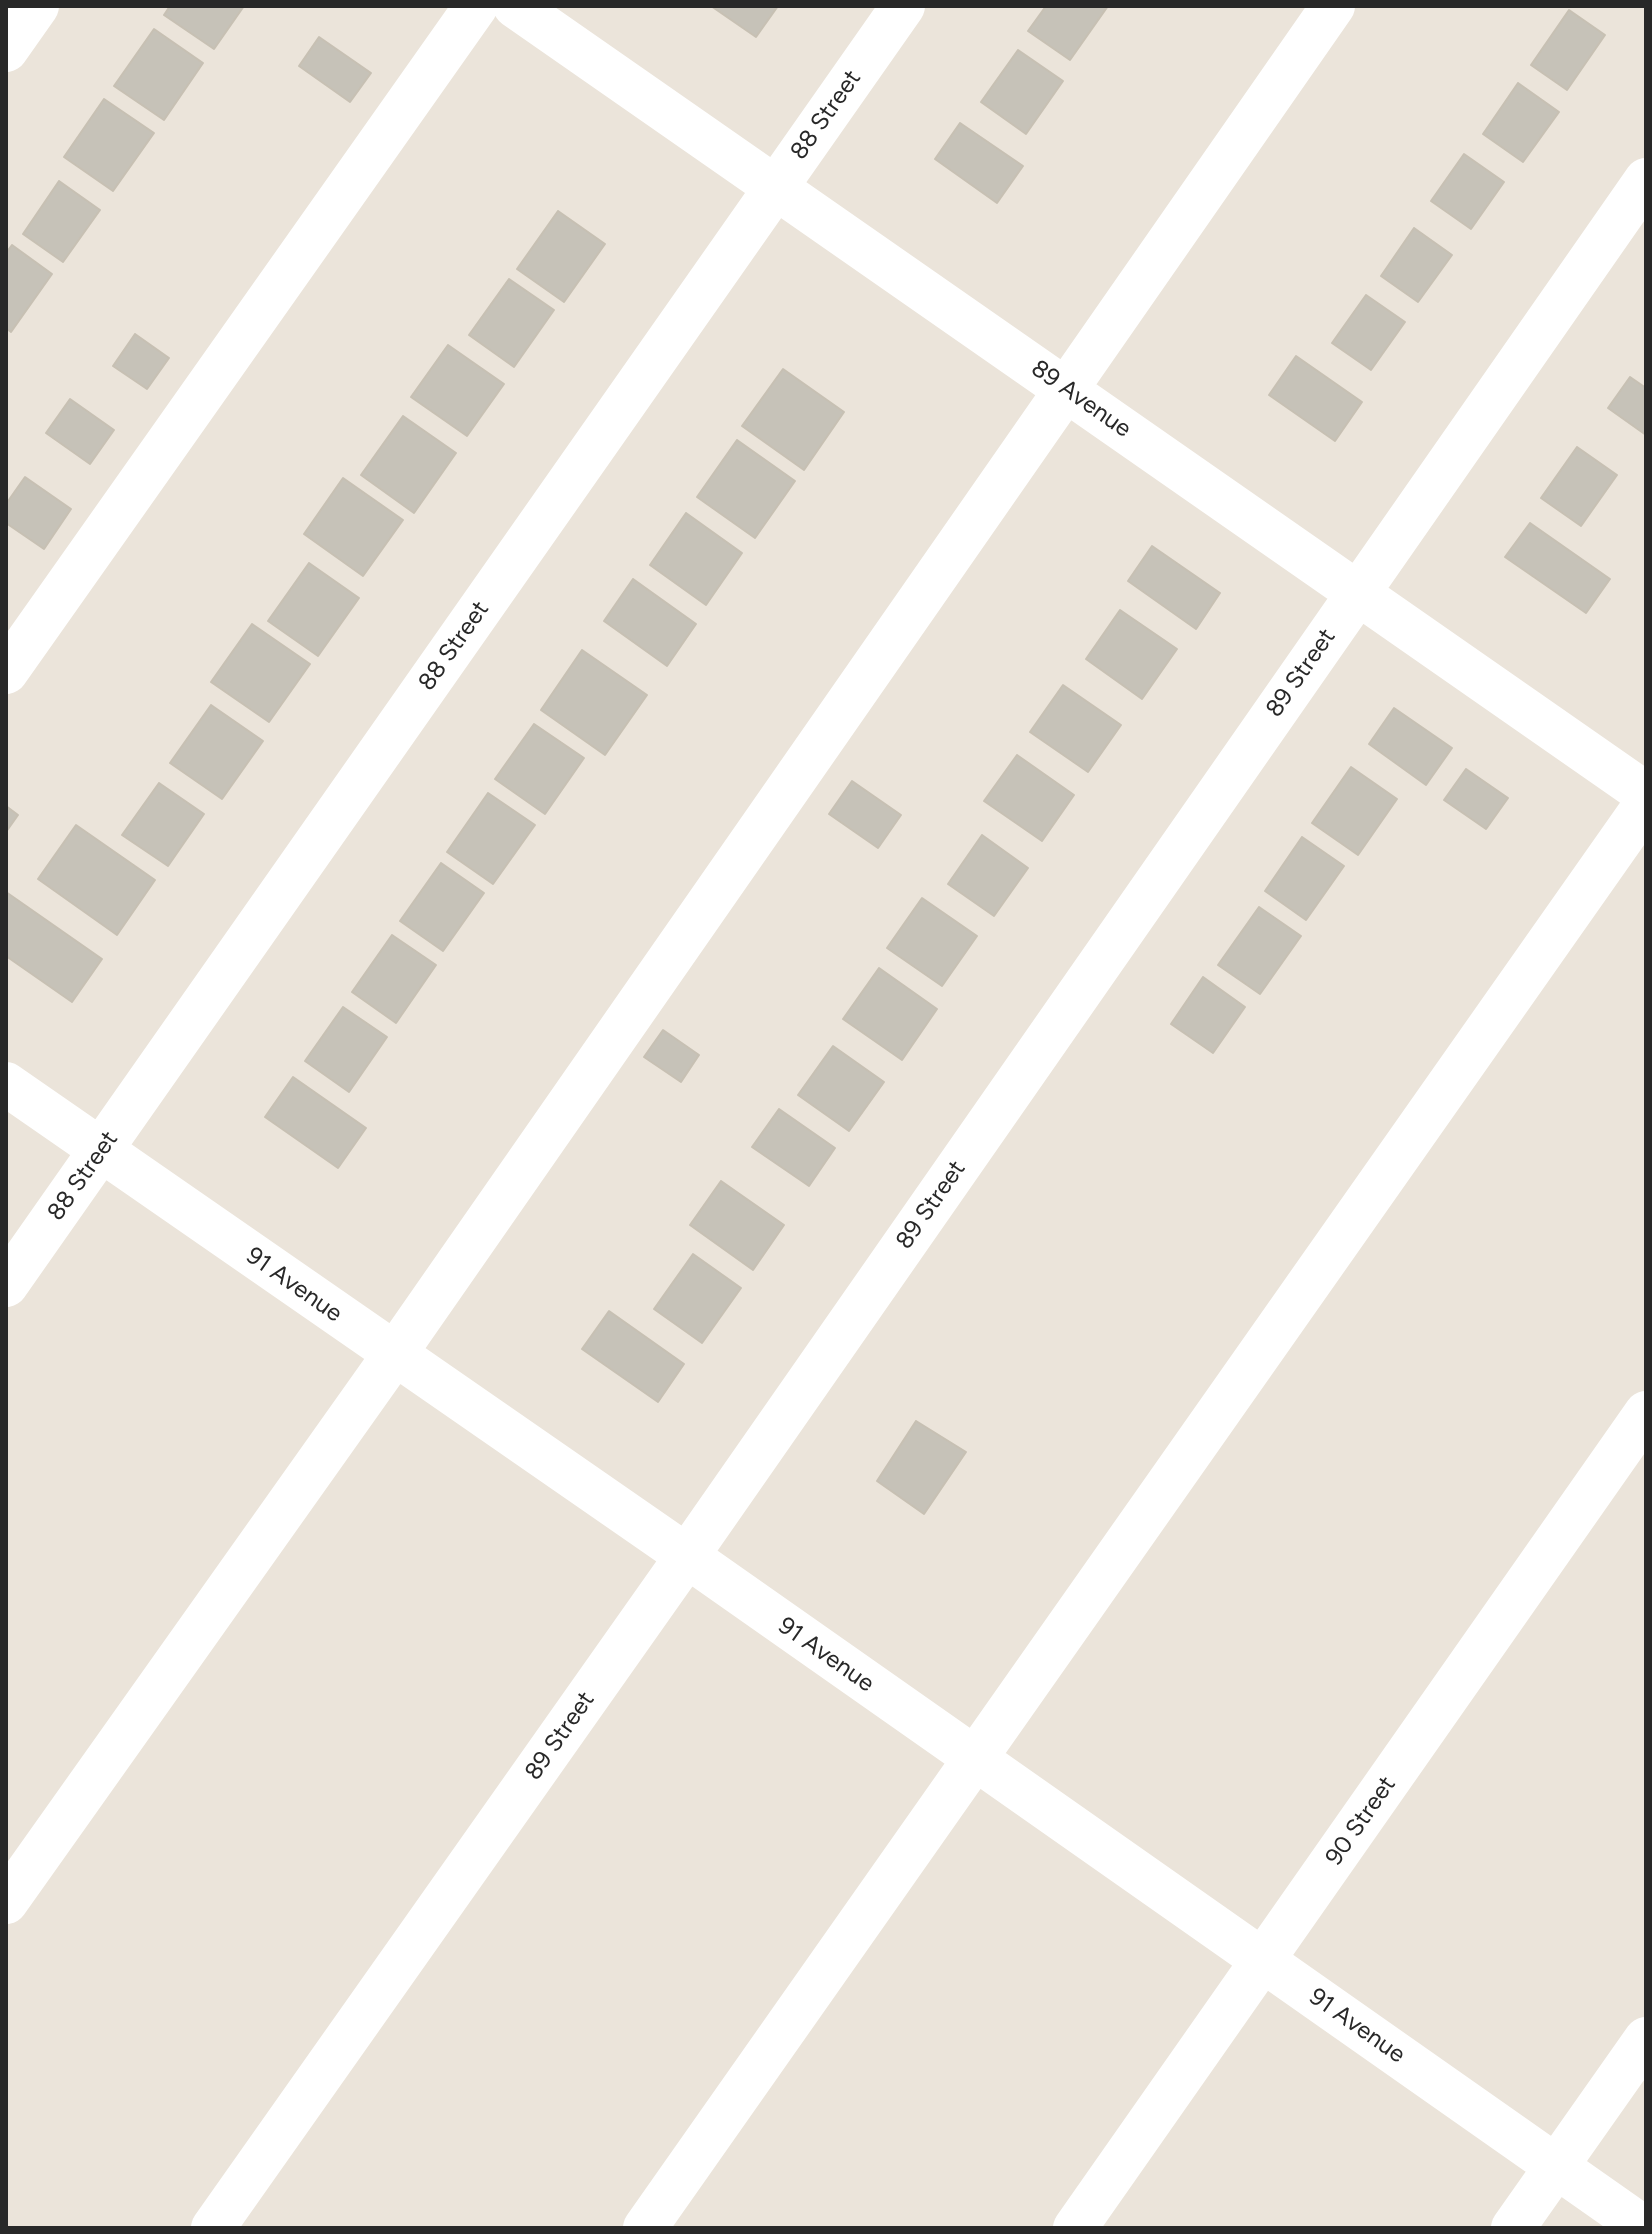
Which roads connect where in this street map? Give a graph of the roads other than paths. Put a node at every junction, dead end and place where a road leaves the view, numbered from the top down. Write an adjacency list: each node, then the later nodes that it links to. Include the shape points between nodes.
1 (37, 6): 6 (street)
2 (476, 6): 11 (street)
3 (515, 6): 8 (street, 89 Avenue)
4 (903, 6): 8 (street, 88 Street)
5 (1333, 6): 9 (street)
6 (6, 50)
7 (1646, 180): 10 (street, 89 Street)
8 (776, 187): 9 (street, 89 Avenue); 15 (street, 88 Street)
9 (1066, 388): 10 (street, 89 Avenue); 17 (street)
10 (1356, 593): 12 (street, 89 Avenue); 19 (street, 89 Street)
11 (6, 672)
12 (1646, 794)
13 (1646, 804): 20 (street)
14 (6, 1084): 15 (street, 91 Avenue)
15 (101, 1151): 16 (street, 88 Street); 17 (street, 91 Avenue)
16 (6, 1285)
17 (394, 1355): 19 (street, 91 Avenue); 21 (street)
18 (1646, 1413): 22 (street, 90 Street)
19 (687, 1556): 20 (street, 91 Avenue); 25 (street, 89 Street)
20 (975, 1760): 22 (street, 91 Avenue); 26 (street)
21 (6, 1902)
22 (1263, 1960): 24 (street, 91 Avenue); 27 (street, 90 Street)
23 (1646, 2039): 24 (street)
24 (1556, 2168): 28 (street); 29 (street, 91 Avenue)
25 (213, 2228)
26 (645, 2228)
27 (1075, 2228)
28 (1513, 2228)
29 (1644, 2228)

